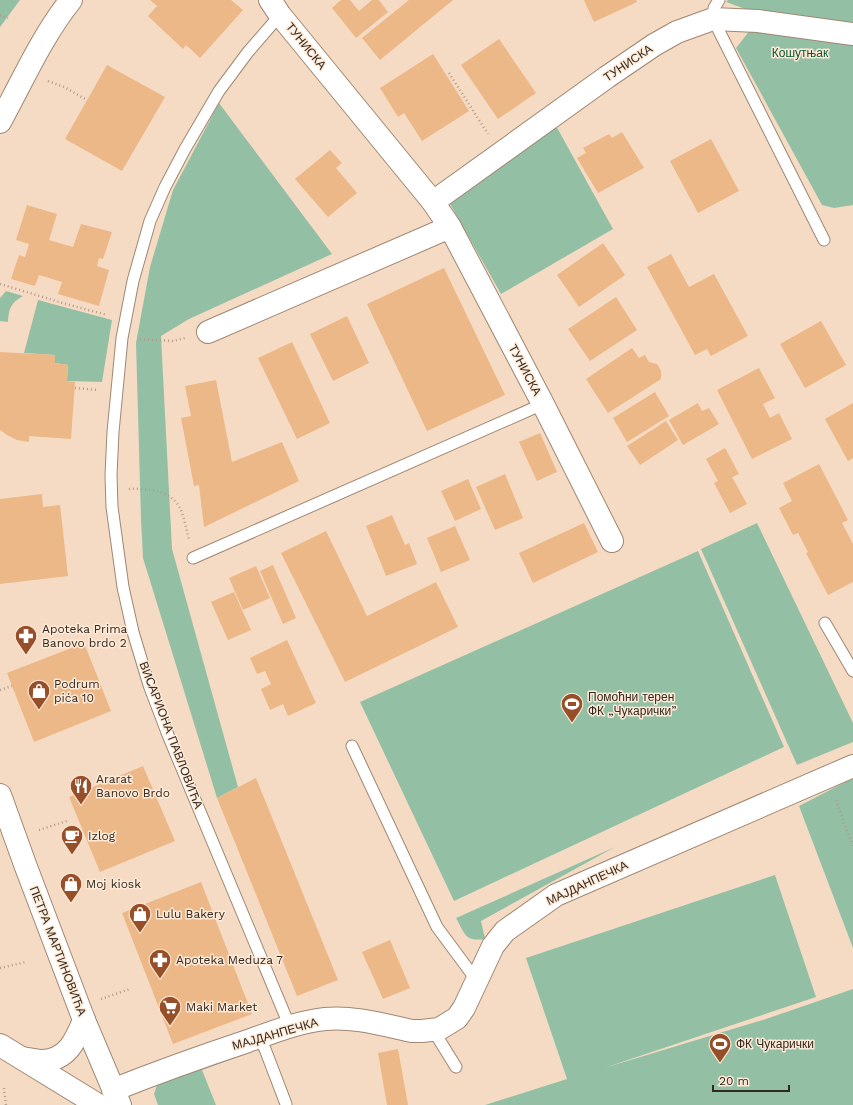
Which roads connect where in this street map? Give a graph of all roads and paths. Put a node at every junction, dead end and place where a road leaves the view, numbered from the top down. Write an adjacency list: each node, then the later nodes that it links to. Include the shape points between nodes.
1 (71, 0): 7 (street)
2 (275, 7): 12 (street, ТУНИСКА); 16 (lane, ВИСАРИОНА ПАВЛОВИЋА, via 248,52 219,91 165,187 150,221)
3 (716, 10): 6 (street, via 758,22); 11 (street, ТУНИСКА, via 654,45); 14 (lane)
4 (0, 15): 5 (path)
5 (8, 18)
6 (853, 34)
7 (27, 72): 9 (path, via 64,87); 10 (street)
8 (449, 73): 11 (path)
9 (87, 100)
10 (0, 122)
11 (500, 153): 12 (street, ТУНИСКА)
12 (434, 202): 13 (street, ТУНИСКА)
13 (450, 227): 17 (street); 22 (street, ТУНИСКА)
14 (824, 240)
15 (0, 284): 16 (path)
16 (125, 319): 21 (lane, ВИСАРИОНА ПАВЛОВИЋА)
17 (208, 332)
18 (148, 339): 19 (path)
19 (173, 341)
20 (75, 388): 21 (path)
21 (116, 391): 41 (lane, ВИСАРИОНА ПАВЛОВИЋА, via 112,507 123,587 133,632 168,735)
22 (543, 404): 24 (street, ТУНИСКА); 25 (lane)
23 (142, 489): 25 (path, via 154,490 176,501 182,512)
24 (612, 541)
25 (193, 558)
26 (825, 623): 27 (lane)
27 (853, 671)
28 (12, 686): 29 (path)
29 (0, 690)
30 (352, 746): 37 (lane, via 436,927)
31 (853, 766): 32 (street, МАЈДАНПЕЧКА)
32 (828, 777): 34 (path); 37 (street, МАЈДАНПЕЧКА, via 556,896 505,931 493,946)
33 (0, 795): 40 (street, ПЕТРА МАРТИНОВИЋА)
34 (853, 847)
35 (26, 962): 36 (path)
36 (0, 968)
37 (477, 981): 42 (street, МАЈДАНПЕЧКА, via 458,1018 439,1029)
38 (130, 989): 39 (path)
39 (97, 1001)
40 (84, 1020): 45 (street, via 75,1042 58,1057 42,1061); 48 (street, ПЕТРА МАРТИНОВИЋА)
41 (290, 1027): 42 (street, МАЈДАНПЕЧКА, via 326,1019 344,1019 412,1030); 43 (street, МАЈДАНПЕЧКА)
42 (430, 1030): 46 (lane)
43 (259, 1037): 48 (street, МАЈДАНПЕЧКА, via 180,1064); 49 (lane)
44 (0, 1045): 45 (street)
45 (19, 1057): 51 (street)
46 (456, 1067)
47 (4, 1088): 50 (path)
48 (117, 1097)
49 (286, 1104)
50 (6, 1105)
51 (98, 1105)

